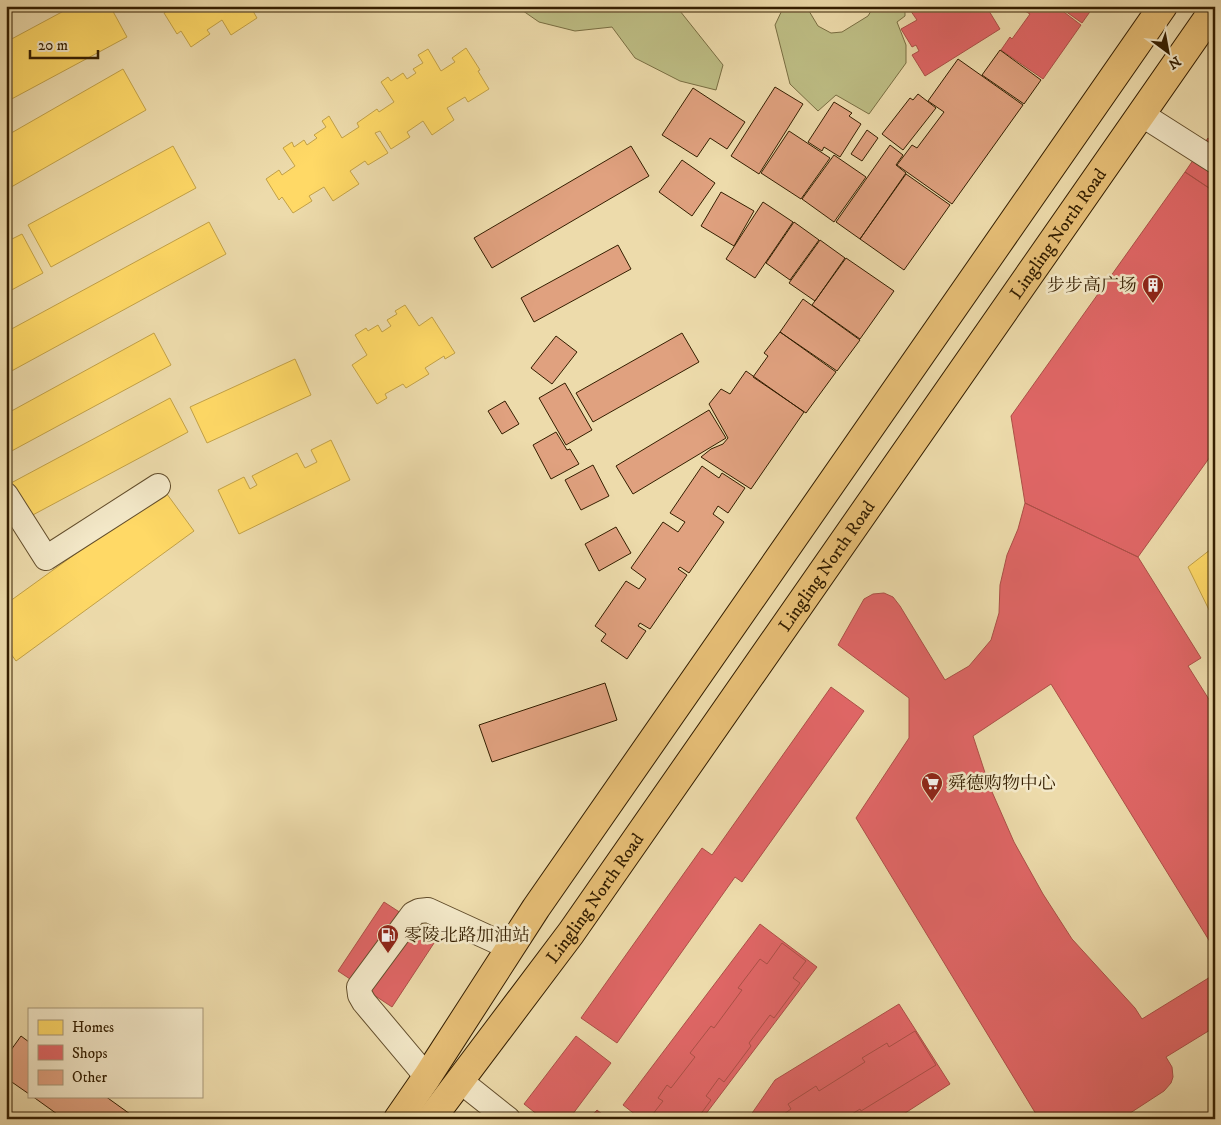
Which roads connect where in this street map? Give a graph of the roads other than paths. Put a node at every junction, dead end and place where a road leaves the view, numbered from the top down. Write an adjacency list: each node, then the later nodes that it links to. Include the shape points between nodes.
1 (1163, 6): 7 (main road)
2 (1215, 8): 3 (main road, Lingling North Road)
3 (1141, 114): 4 (street); 9 (main road, Lingling North Road, via 571,932)
4 (1215, 161)
5 (158, 486): 6 (street, via 46,558)
6 (6, 495)
7 (511, 948): 8 (main road); 8 (street, via 428,910 419,911 413,914 359,987 364,1002)
8 (427, 1077): 10 (main road)
9 (455, 1086): 11 (main road, Lingling North Road); 12 (street)
10 (398, 1119)
11 (431, 1119)
12 (508, 1119)

